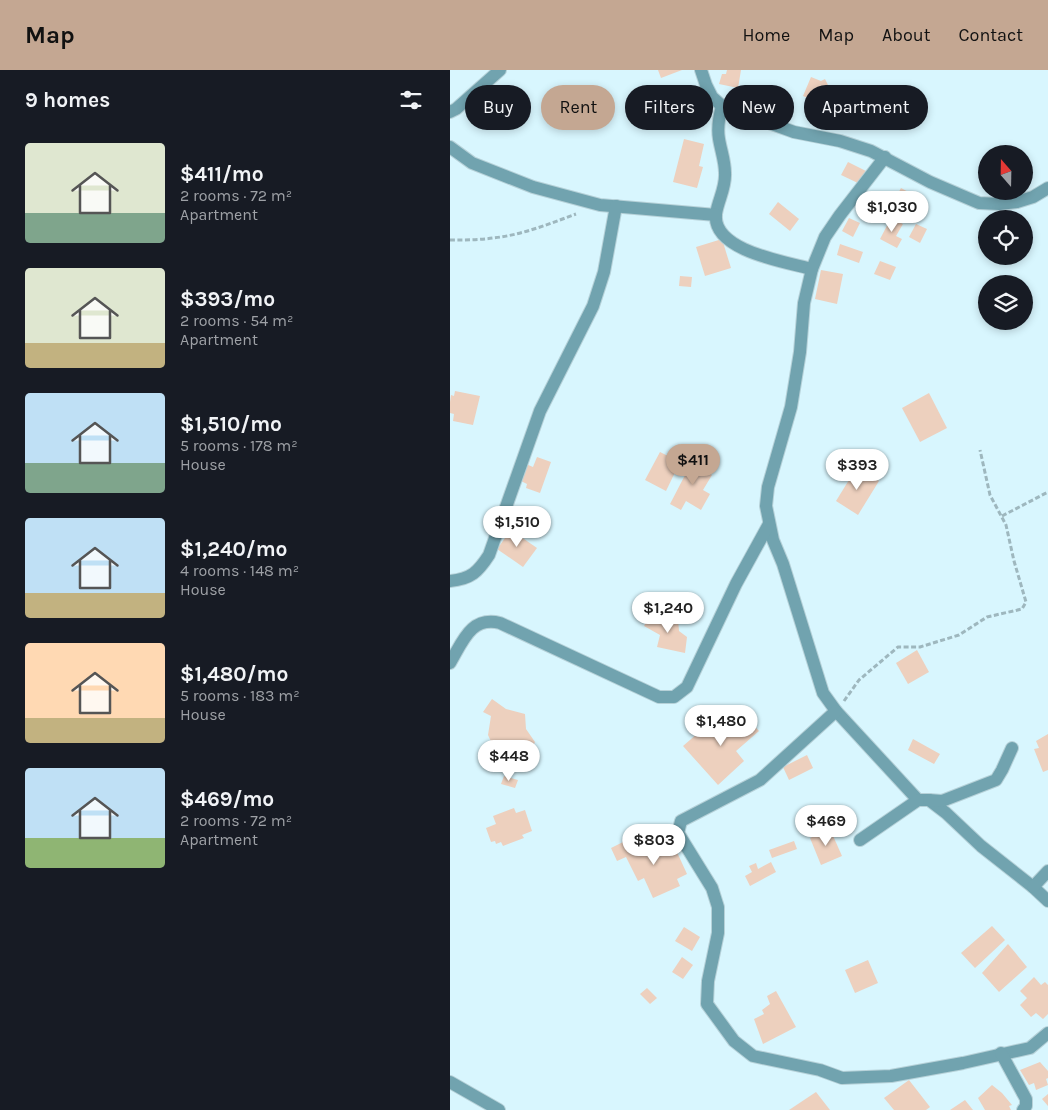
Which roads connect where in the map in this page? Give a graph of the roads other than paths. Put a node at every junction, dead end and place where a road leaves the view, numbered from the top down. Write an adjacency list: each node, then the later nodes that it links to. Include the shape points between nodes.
1 (500, 70): 4 (street)
2 (701, 70): 3 (street, via 712,97)
3 (722, 106): 6 (street, via 774,126 840,141); 9 (street, via 718,128 725,182)
4 (450, 112)
5 (450, 147): 8 (street, via 472,163 533,187 600,205)
6 (885, 157): 7 (street, via 923,179 980,203 1017,202); 10 (street, via 825,238)
7 (1048, 188)
8 (616, 206): 9 (street); 12 (street, via 604,272 593,306 540,411 489,555 478,571 462,580)
9 (716, 214): 10 (street, via 722,234 731,241 751,252)
10 (812, 269): 11 (street, via 804,303 791,407 768,487 766,506)
11 (769, 524): 13 (street, via 686,687 674,697 659,697 490,620 480,622 469,632); 14 (street, via 823,693)
12 (450, 581)
13 (450, 662)
14 (836, 711): 16 (street); 24 (street, via 760,780 681,820 678,833 712,888 718,907 718,933 708,981 707,1004 734,1041 753,1056 842,1078 891,1076)
15 (1012, 748): 16 (street, via 996,780 942,801)
16 (923, 800): 17 (street); 19 (street, via 946,813)
17 (860, 840)
18 (1048, 871): 19 (street)
19 (1033, 887): 20 (street)
20 (1048, 901)
21 (1048, 1033): 22 (street)
22 (1037, 1041): 23 (street); 24 (street, via 1030,1048)
23 (1048, 1050)
24 (1002, 1053): 27 (street, via 1026,1099)
25 (450, 1082): 26 (street)
26 (499, 1110)
27 (1022, 1110)

